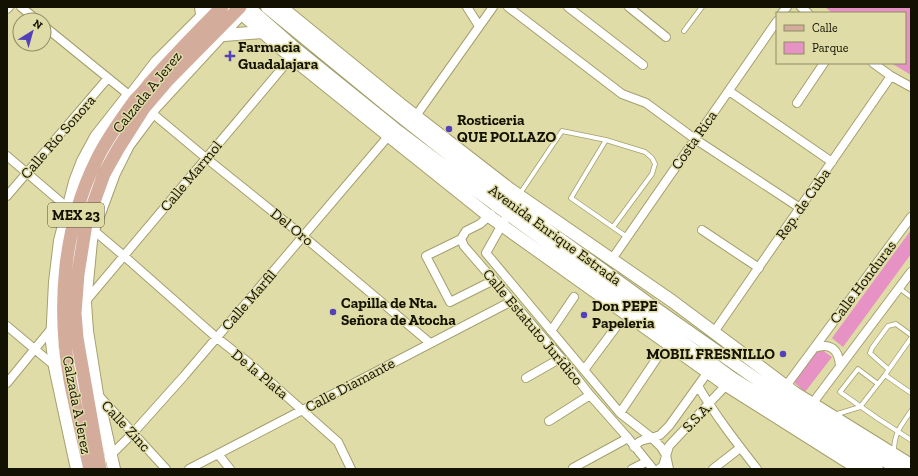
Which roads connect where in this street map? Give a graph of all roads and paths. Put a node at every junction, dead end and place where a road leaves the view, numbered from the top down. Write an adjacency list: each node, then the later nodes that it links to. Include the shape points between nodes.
1 (222, 7): 87 (main road, Calzada A Jerez / MEX 23, via 136,99 107,141 86,183 69,244 64,294)
2 (266, 7): 24 (street, Avenida Enrique Estrada)
3 (466, 7): 13 (street)
4 (493, 7): 13 (street)
5 (508, 7): 34 (street, via 622,94 646,103)
6 (568, 7): 23 (street)
7 (629, 7): 18 (street)
8 (702, 7): 14 (lane)
9 (284, 8): 19 (street)
10 (204, 9): 29 (street, via 155,61)
11 (243, 9): 16 (street); 17 (street); 20 (street, Avenida Enrique Estrada); 47 (main road, Calzada A Jerez / MEX 23, via 167,81 144,108 104,174)
12 (776, 22): 28 (street, Costa Rica)
13 (479, 26): 32 (street)
14 (684, 31)
15 (52, 32): 26 (street)
16 (262, 32): 17 (street); 20 (street)
17 (224, 35): 31 (street)
18 (666, 37)
19 (327, 44): 24 (street); 32 (street)
20 (294, 53): 33 (street, Avenida Enrique Estrada); 37 (street, Calle Marmol)
21 (823, 64): 30 (street)
22 (874, 64): 25 (street)
23 (643, 65)
24 (350, 75): 32 (street, Avenida Enrique Estrada)
25 (891, 76): 27 (street); 38 (street, Rep. de Cuba)
26 (108, 78): 29 (street); 39 (street, Calle Río Sonora)
27 (911, 87)
28 (728, 91): 34 (street, Costa Rica); 38 (street)
29 (129, 95): 43 (street, via 96,137 75,182)
30 (797, 104)
31 (152, 113): 37 (street, Del Oro); 47 (street, via 128,145)
32 (413, 120): 42 (street, Avenida Enrique Estrada)
33 (392, 132): 40 (street, Avenida Enrique Estrada); 50 (street, Calle Marfil)
34 (695, 139): 44 (street); 51 (street, Costa Rica)
35 (606, 140): 42 (lane, via 562,131); 48 (lane, via 571,198); 48 (lane, via 646,152 655,164 652,174)
36 (7, 156): 39 (street)
37 (206, 158): 50 (street, Del Oro); 54 (street, Calle Marmol)
38 (832, 162): 44 (street, Rep. de Cuba)
39 (27, 173): 41 (street, Calle Río Sonora); 43 (street)
40 (451, 178): 42 (street, Avenida Enrique Estrada); 45 (street)
41 (7, 196)
42 (508, 205): 45 (street); 53 (street, Calle Estatuto Jurídico); 56 (street); 77 (street, Avenida Enrique Estrada); 81 (street, Avenida Enrique Estrada)
43 (68, 208): 66 (street, via 54,282)
44 (800, 208): 57 (street, Rep. de Cuba)
45 (490, 216): 52 (street, via 466,231)
46 (911, 217): 74 (street, Calle Honduras)
47 (90, 227): 54 (street, De la Plata); 64 (street); 90 (main road, Calzada A Jerez / MEX 23, via 78,274 75,314)
48 (613, 227): 51 (lane)
49 (702, 230): 57 (street)
50 (303, 236): 71 (street, Calle Marfil); 73 (street, Del Oro)
51 (627, 237): 56 (street, Costa Rica)
52 (461, 239): 55 (street, Calle Estatuto Jurídico); 59 (street, via 426,256 450,302)
53 (486, 253): 55 (street); 68 (street, Calle Estatuto Jurídico)
54 (124, 256): 64 (street, Calle Marmol); 71 (street, De la Plata)
55 (476, 259): 59 (street, Calle Estatuto Jurídico)
56 (612, 259): 69 (street)
57 (759, 268): 69 (street, Rep. de Cuba)
58 (911, 272): 60 (street)
59 (494, 280): 63 (street, Calle Estatuto Jurídico)
60 (899, 288): 62 (lane); 79 (street)
61 (574, 297): 68 (street)
62 (911, 297)
63 (512, 301): 73 (street, Calle Diamante); 78 (street, Calle Estatuto Jurídico)
64 (85, 303): 95 (street)
65 (7, 326): 75 (street)
66 (53, 327): 75 (street); 80 (street)
67 (616, 327): 84 (street)
68 (551, 331): 84 (street, Calle Estatuto Jurídico)
69 (714, 332): 93 (street)
70 (911, 335): 83 (lane, via 896,324 888,326 872,348 870,353)
71 (217, 338): 100 (street, De la Plata); 106 (street, Calle Marfil)
72 (911, 338): 83 (lane)
73 (430, 343): 100 (street, Calle Diamante)
74 (814, 348): 79 (street, Calle Honduras, via 822,345 836,351); 93 (street, Calle Honduras)
75 (35, 350): 80 (street); 89 (street)
76 (660, 354): 102 (street)
77 (721, 354): 81 (street, S.S.A.); 82 (street, Avenida Enrique Estrada)
78 (561, 358): 86 (street); 96 (street, Calle Estatuto Jurídico)
79 (840, 366): 99 (street)
80 (55, 367): 87 (street); 120 (street)
81 (711, 368): 88 (street, Avenida Enrique Estrada); 92 (street, S.S.A.)
82 (742, 368): 88 (street, S.S.A.); 93 (street, Avenida Enrique Estrada)
83 (888, 369): 85 (lane)
84 (584, 370): 102 (street, Calle Estatuto Jurídico)
85 (885, 375): 91 (lane); 94 (lane)
86 (526, 378)
87 (70, 380): 118 (main road, Calzada A Jerez / MEX 23)
88 (729, 381): 97 (street, S.S.A.); 132 (street); 133 (street, Avenida Enrique Estrada)
89 (7, 383)
90 (86, 384): 95 (street, Calle Zinc); 118 (main road, Calzada A Jerez / MEX 23)
91 (878, 384): 98 (lane); 98 (lane, via 858,369 840,392)
92 (698, 386): 97 (street); 108 (street, S.S.A., via 669,426 660,435)
93 (783, 390): 99 (street, Avenida Enrique Estrada)
94 (911, 393)
95 (97, 394): 106 (street, Calle Zinc); 114 (street)
96 (590, 395): 104 (street); 107 (street, Calle Estatuto Jurídico)
97 (709, 404): 111 (street); 115 (street, S.S.A., via 669,446)
98 (860, 407): 103 (lane); 105 (lane)
99 (809, 408): 103 (street); 134 (street, Avenida Enrique Estrada)
100 (302, 410): 112 (street, Calle Diamante); 125 (street, De la Plata, via 338,442)
101 (911, 411): 105 (lane)
102 (620, 413): 108 (street, Calle Estatuto Jurídico)
103 (832, 416): 113 (street)
104 (549, 421)
105 (897, 431): 109 (lane); 113 (lane)
106 (133, 433): 114 (street, Calle Marfil); 122 (street, Calle Zinc)
107 (628, 438): 110 (street, Calle Estatuto Jurídico); 119 (street)
108 (652, 438): 110 (street, S.S.A., via 643,440); 115 (street, Calle Estatuto Jurídico)
109 (911, 440)
110 (634, 447): 116 (street, Calle Estatuto Jurídico)
111 (740, 448): 130 (street); 131 (street)
112 (218, 454): 123 (street, Calle Diamante); 124 (street)
113 (894, 454): 117 (street)
114 (111, 455): 118 (street, Calle Marfil); 121 (street)
115 (666, 455): 128 (street, S.S.A., via 663,466); 129 (street, Calle Estatuto Jurídico)
116 (646, 462): 126 (street); 127 (street, Calle Estatuto Jurídico)
117 (911, 465)
118 (96, 468)
119 (573, 468)
120 (77, 469)
121 (114, 469)
122 (166, 469)
123 (189, 469)
124 (230, 469)
125 (351, 469)
126 (632, 469)
127 (652, 469)
128 (659, 469)
129 (670, 469)
130 (713, 469)
131 (757, 469)
132 (859, 469)
133 (877, 469)
134 (898, 469)

